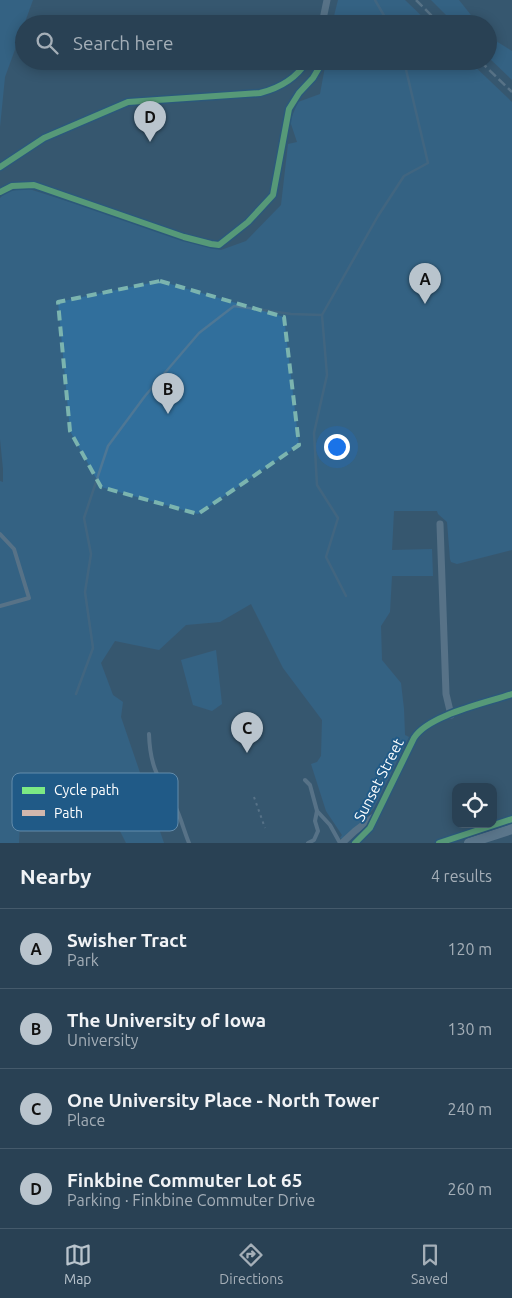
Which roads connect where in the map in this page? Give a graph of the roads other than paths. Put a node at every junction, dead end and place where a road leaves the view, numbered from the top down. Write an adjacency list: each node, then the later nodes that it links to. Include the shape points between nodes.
1 (327, 0): 2 (street)
2 (324, 15)
3 (301, 70): 4 (street, via 282,86 260,93 128,102 44,138)
4 (0, 167)
5 (440, 524): 9 (street, via 446,694)
6 (0, 534): 7 (lane, via 14,549 29,598)
7 (0, 606)
8 (512, 694): 9 (street, Sunset Street)
9 (451, 715): 15 (street, Sunset Street, via 427,724 417,733)
10 (149, 734): 11 (lane)
11 (156, 773)
12 (305, 780): 13 (lane, via 310,785)
13 (317, 810): 18 (lane, via 315,821 318,831 314,840); 19 (lane)
14 (178, 815): 17 (lane)
15 (376, 816): 19 (street, Sunset Street); 20 (street, Sunset Street, via 367,832)
16 (512, 829): 21 (main road)
17 (188, 843)
18 (308, 843)
19 (341, 843)
20 (355, 843)
21 (469, 843)

